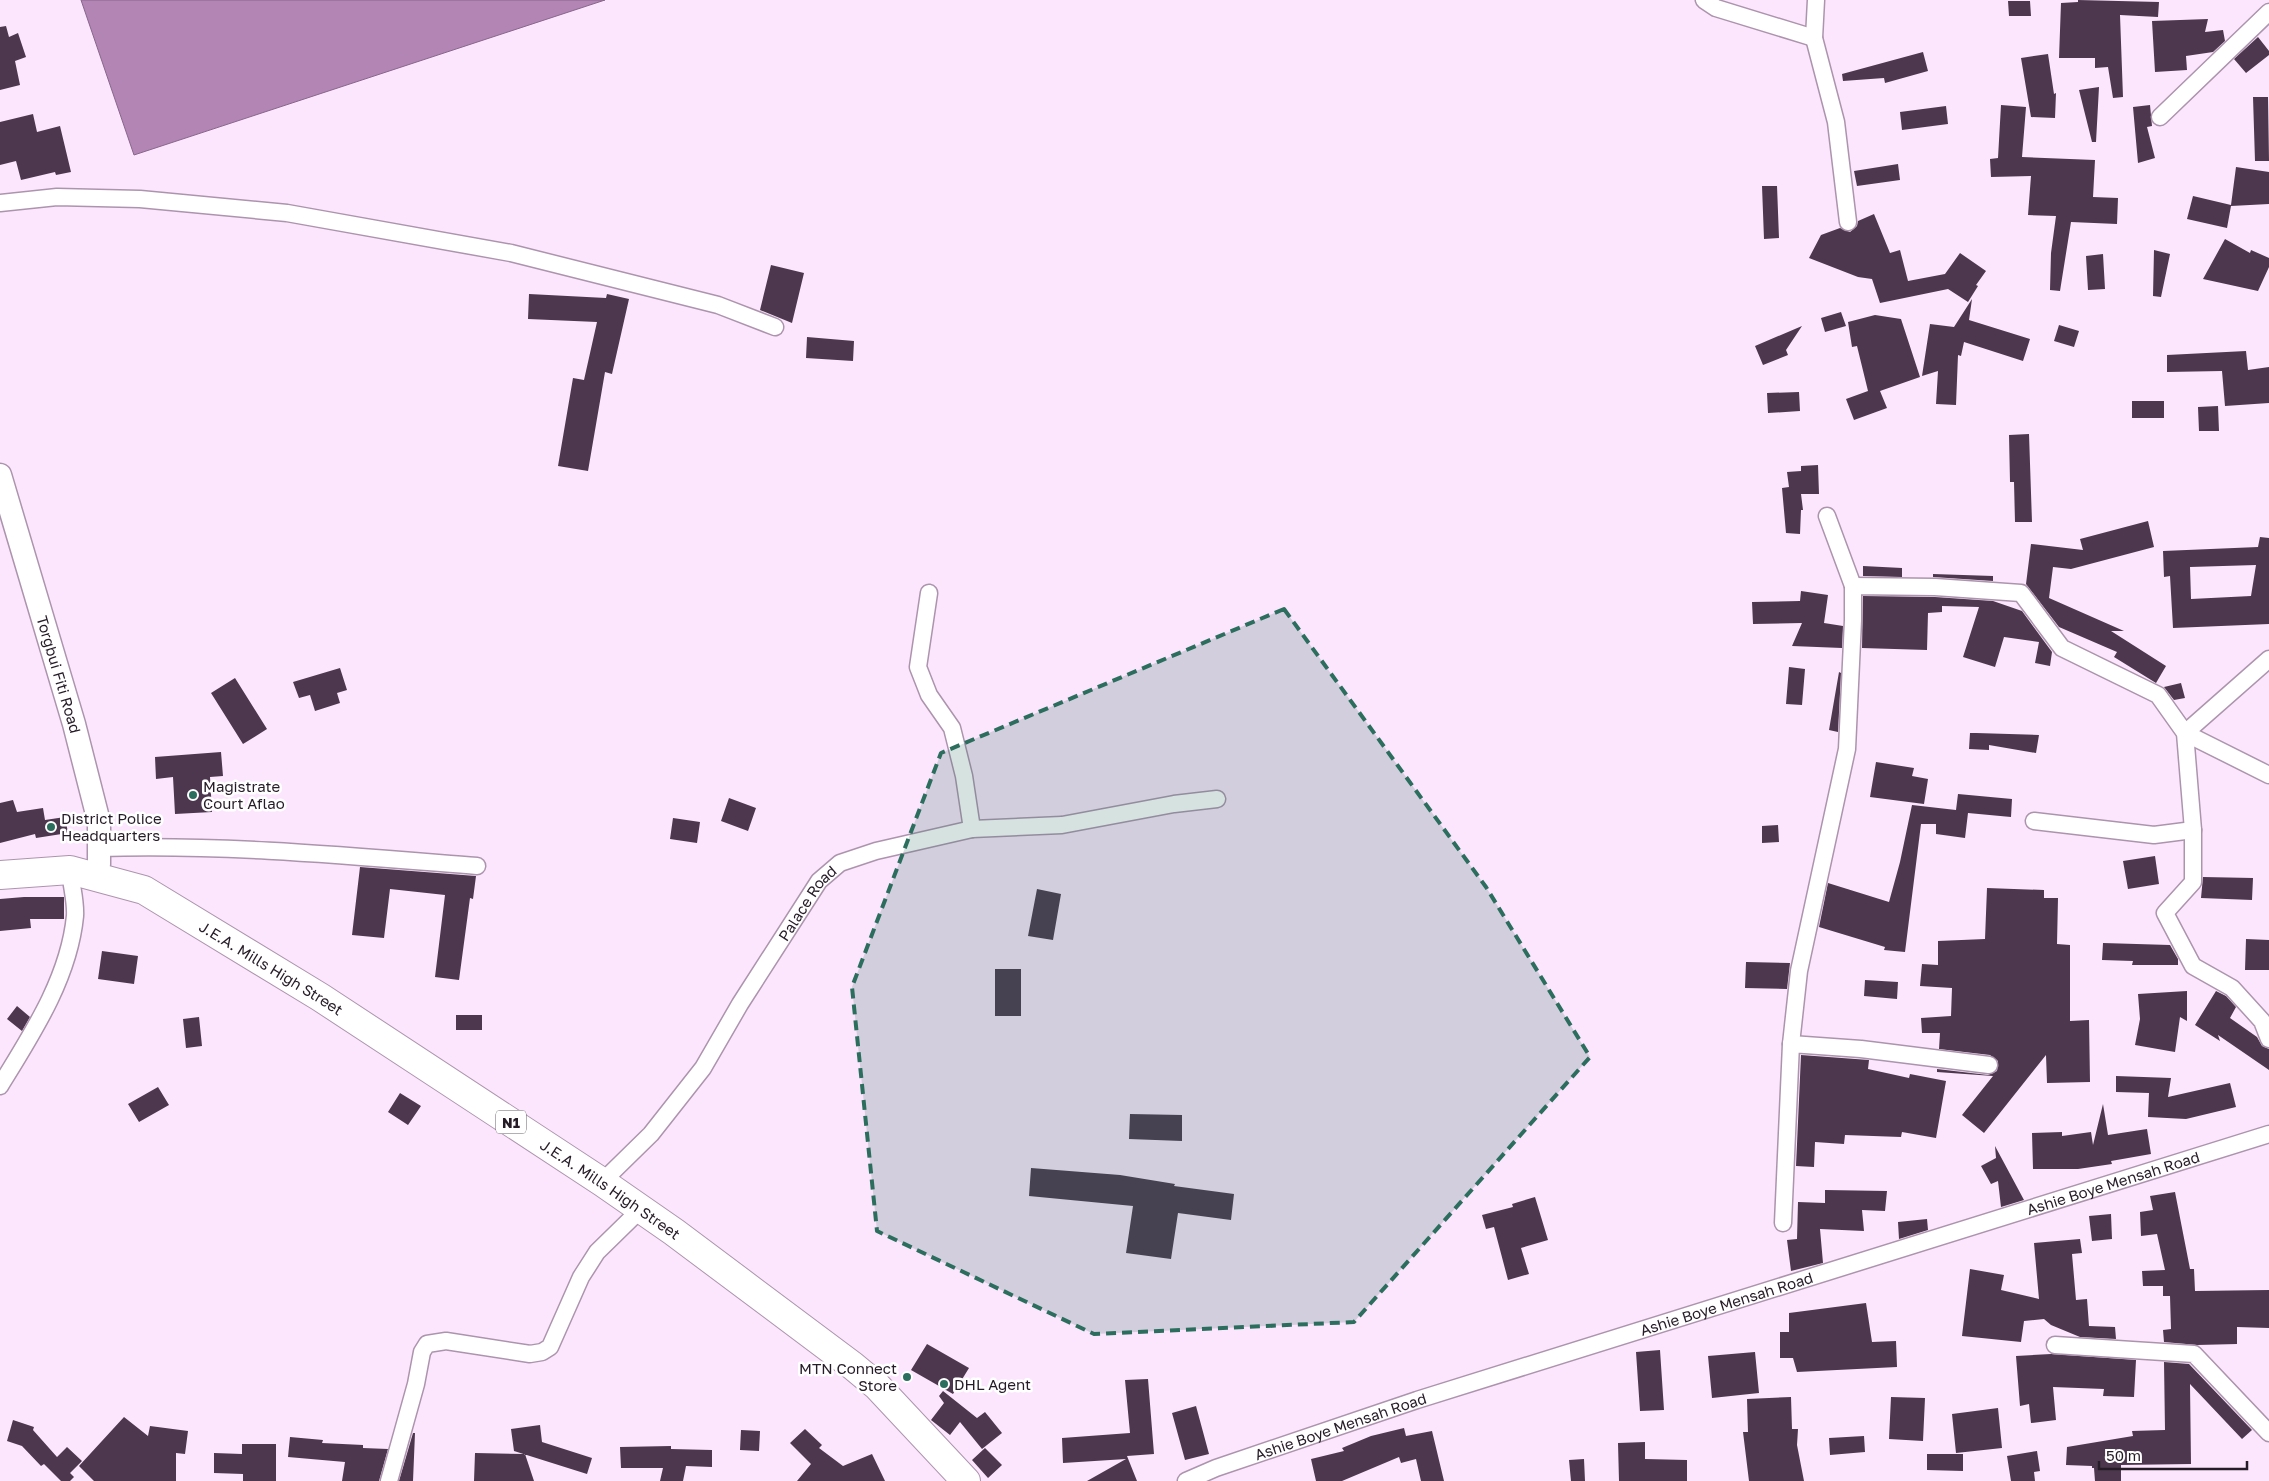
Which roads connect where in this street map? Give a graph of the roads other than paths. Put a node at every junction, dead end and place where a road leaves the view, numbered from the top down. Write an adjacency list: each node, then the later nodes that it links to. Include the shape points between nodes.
1 (1704, 0): 4 (street, via 1716,8)
2 (1816, 0): 4 (street)
3 (2269, 12): 5 (street)
4 (1814, 38): 7 (street, via 1836,122)
5 (2160, 118)
6 (0, 203): 8 (street, via 56,197 140,199 287,214 511,253 718,305)
7 (1848, 222)
8 (775, 327)
9 (0, 475): 20 (street, Torgbui Fiti Road, via 74,724 99,822)
10 (1827, 516): 11 (street)
11 (1853, 586): 14 (street, via 1935,587 2021,594 2062,648 2158,695); 26 (street, via 1847,749 1799,970)
12 (929, 592): 18 (street, via 918,667 929,695 952,728)
13 (2269, 660): 14 (street)
14 (2185, 733): 15 (street); 19 (street)
15 (2269, 775)
16 (1217, 798): 18 (street, Palace Road, via 1062,825)
17 (2034, 821): 19 (street, via 2154,835)
18 (972, 829): 30 (street, Palace Road, via 876,851 840,864 819,881 703,1068 651,1134)
19 (2193, 830): 25 (street, via 2193,882 2165,913 2193,966 2232,988 2262,1021)
20 (99, 848): 21 (street, via 138,846 308,853); 24 (street, Torgbui Fiti Road)
21 (477, 866)
22 (70, 870): 23 (highway, J.E.A. Mills High Street / N1); 24 (highway, J.E.A. Mills High Street / N1); 28 (street, via 75,914 69,952 44,1012)
23 (0, 875)
24 (96, 876): 30 (highway, J.E.A. Mills High Street / N1, via 144,890 320,997)
25 (2269, 1039)
26 (1791, 1044): 27 (street); 32 (street)
27 (1989, 1065)
28 (0, 1086)
29 (2269, 1134): 37 (street, Ashie Boye Mensah Road, via 1417,1400)
30 (602, 1182): 31 (highway, J.E.A. Mills High Street / N1)
31 (641, 1209): 35 (street, via 597,1252 581,1277 550,1347 530,1354 446,1341 427,1344 422,1352); 36 (highway, J.E.A. Mills High Street / N1, via 877,1386)
32 (1783, 1223)
33 (2055, 1345): 34 (street, via 2194,1354)
34 (2269, 1433)
35 (389, 1481)
36 (966, 1481)
37 (1186, 1481)

